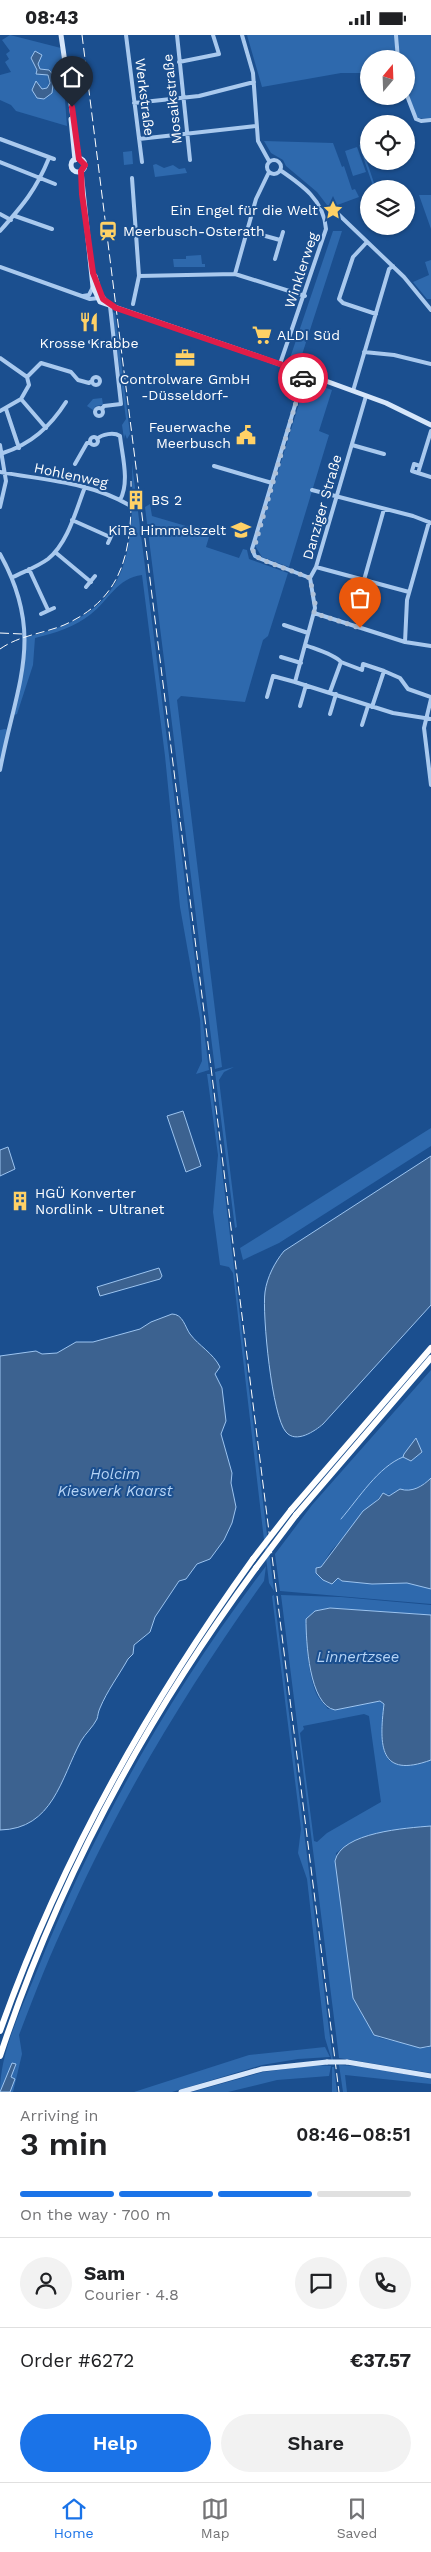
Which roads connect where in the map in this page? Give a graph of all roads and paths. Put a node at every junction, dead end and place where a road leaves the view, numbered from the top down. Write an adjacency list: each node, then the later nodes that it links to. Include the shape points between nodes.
1 (61, 35): 18 (main road)
2 (126, 35): 11 (street, Werkstraße)
3 (177, 35): 8 (street, Mosaikstraße)
4 (213, 35): 8 (street, via 219,53)
5 (242, 35): 9 (street, Winklerweg)
6 (396, 35): 7 (street)
7 (397, 50)
8 (180, 62): 10 (street, Mosaikstraße)
9 (254, 81): 10 (street, via 199,96); 14 (street, Winklerweg)
10 (183, 97): 11 (street); 15 (street, Mosaikstraße)
11 (134, 103): 17 (street, Werkstraße)
12 (411, 105): 13 (street, via 416,119)
13 (431, 120)
14 (256, 126): 15 (street); 21 (street, Winklerweg, via 258,141)
15 (187, 134): 17 (street); 19 (street, Mosaikstraße)
16 (0, 139): 27 (street, via 51,159)
17 (139, 139): 20 (street, Werkstraße)
18 (77, 159): 24 (main road, via 72,168); 24 (main road, via 85,165)
19 (190, 160)
20 (142, 161)
21 (270, 161): 23 (street, Winklerweg, via 278,161); 25 (street, via 267,165)
22 (0, 163): 27 (street)
23 (280, 170): 25 (street); 46 (street, Winklerweg, via 316,198 325,218 326,235)
24 (79, 172): 42 (main road)
25 (269, 172): 35 (street, via 256,199)
26 (132, 178): 44 (street)
27 (41, 179): 28 (street); 31 (street)
28 (55, 184)
29 (336, 213): 38 (street)
30 (0, 214): 32 (street)
31 (15, 216): 32 (street); 33 (street)
32 (11, 220): 34 (street)
33 (52, 229)
34 (0, 231)
35 (247, 231): 37 (street); 43 (street)
36 (283, 232): 37 (street)
37 (280, 240): 39 (street)
38 (367, 242): 40 (street); 52 (street, via 353,257 340,299 343,303)
39 (275, 259)
40 (393, 266): 51 (street); 52 (street, via 389,269)
41 (0, 267): 47 (street)
42 (93, 273): 45 (main road); 48 (main road)
43 (235, 274): 44 (street); 46 (street)
44 (139, 275): 49 (street)
45 (93, 287): 47 (street, via 90,295); 48 (main road)
46 (305, 295): 57 (street, Winklerweg)
47 (79, 296): 48 (street)
48 (99, 297): 50 (main road)
49 (133, 304)
50 (110, 306): 54 (street); 57 (main road)
51 (431, 310)
52 (376, 314): 55 (street)
53 (90, 342): 54 (street, via 99,345)
54 (113, 343): 67 (street, via 121,404)
55 (364, 353): 58 (street, via 394,355); 62 (street)
56 (0, 358): 60 (street)
57 (280, 364): 59 (main road)
58 (431, 364)
59 (304, 375): 62 (main road); 82 (street)
60 (27, 377): 61 (street, via 41,363 89,383); 64 (street, via 29,385)
61 (92, 381)
62 (353, 391): 63 (main road)
63 (366, 396): 69 (main road); 72 (street, Danziger Straße)
64 (21, 399): 66 (street); 70 (street)
65 (66, 402): 70 (street)
66 (6, 409): 68 (street); 74 (street)
67 (102, 409)
68 (0, 411)
69 (431, 425)
70 (46, 428): 74 (street)
71 (431, 431): 81 (street, via 420,466 414,464 412,471)
72 (352, 445): 76 (street, Danziger Straße); 85 (street, Danziger Straße)
73 (0, 447): 75 (street)
74 (19, 448): 75 (street)
75 (3, 453): 80 (street)
76 (384, 454)
77 (75, 464): 86 (street, via 87,443 96,444 101,435 116,433 120,436 124,474 124,493)
78 (214, 466): 82 (street)
79 (0, 472): 80 (street, Hohlenweg)
80 (6, 473): 83 (street, Hohlenweg); 88 (street)
81 (431, 477)
82 (272, 483): 101 (street, via 253,552 260,559)
83 (85, 487): 86 (street, Hohlenweg); 90 (street)
84 (312, 490): 85 (street)
85 (336, 497): 89 (street); 97 (street, Danziger Straße)
86 (120, 500): 87 (street, Hohlenweg)
87 (129, 505)
88 (0, 507)
89 (384, 509): 91 (street); 102 (street)
90 (72, 521): 93 (street); 95 (street)
91 (430, 522): 105 (street)
92 (114, 530): 93 (street)
93 (110, 537): 94 (street)
94 (108, 543)
95 (55, 553): 98 (street); 103 (street)
96 (0, 554): 100 (street)
97 (316, 567): 101 (street, Danziger Straße); 102 (street)
98 (29, 569): 100 (street); 107 (street)
99 (95, 576): 103 (street)
100 (13, 577): 131 (street, via 23,615 25,653)
101 (310, 578): 108 (street, Danziger Straße)
102 (364, 580): 105 (street)
103 (91, 581): 104 (street)
104 (86, 587)
105 (409, 592): 112 (street)
106 (54, 607): 107 (street)
107 (48, 611): 109 (street)
108 (314, 613): 111 (street, Danziger Straße); 112 (street)
109 (41, 614)
110 (284, 625): 111 (street)
111 (308, 633): 113 (street, Danziger Straße)
112 (405, 642): 114 (street)
113 (304, 645): 116 (street, Danziger Straße); 117 (street, via 338,658)
114 (431, 646)
115 (281, 657): 116 (street)
116 (301, 663): 119 (street, Danziger Straße)
117 (341, 663): 118 (street, via 362,670 363,664); 121 (street)
118 (384, 671): 124 (street, via 400,678 408,689); 126 (street)
119 (295, 682): 120 (street); 123 (street, via 273,676)
120 (306, 685): 121 (street); 125 (street)
121 (330, 692): 122 (street)
122 (336, 694): 126 (street); 127 (street)
123 (267, 697)
124 (431, 698): 128 (street)
125 (300, 706)
126 (370, 706): 128 (street); 130 (street)
127 (330, 714)
128 (425, 717): 129 (street); 132 (street)
129 (431, 719)
130 (362, 725)
131 (0, 770)
132 (431, 785)
133 (431, 1348): 135 (highway)
134 (431, 1358): 135 (highway)
135 (294, 1512): 136 (highway, bridge, via 253,1559 164,1691 107,1789 52,1900); 137 (highway, bridge, via 170,1695 114,1793 60,1903)
136 (0, 2031)
137 (0, 2056)
138 (431, 2076): 139 (main road, bridge, via 347,2062 328,2062 262,2069)
139 (182, 2092)

